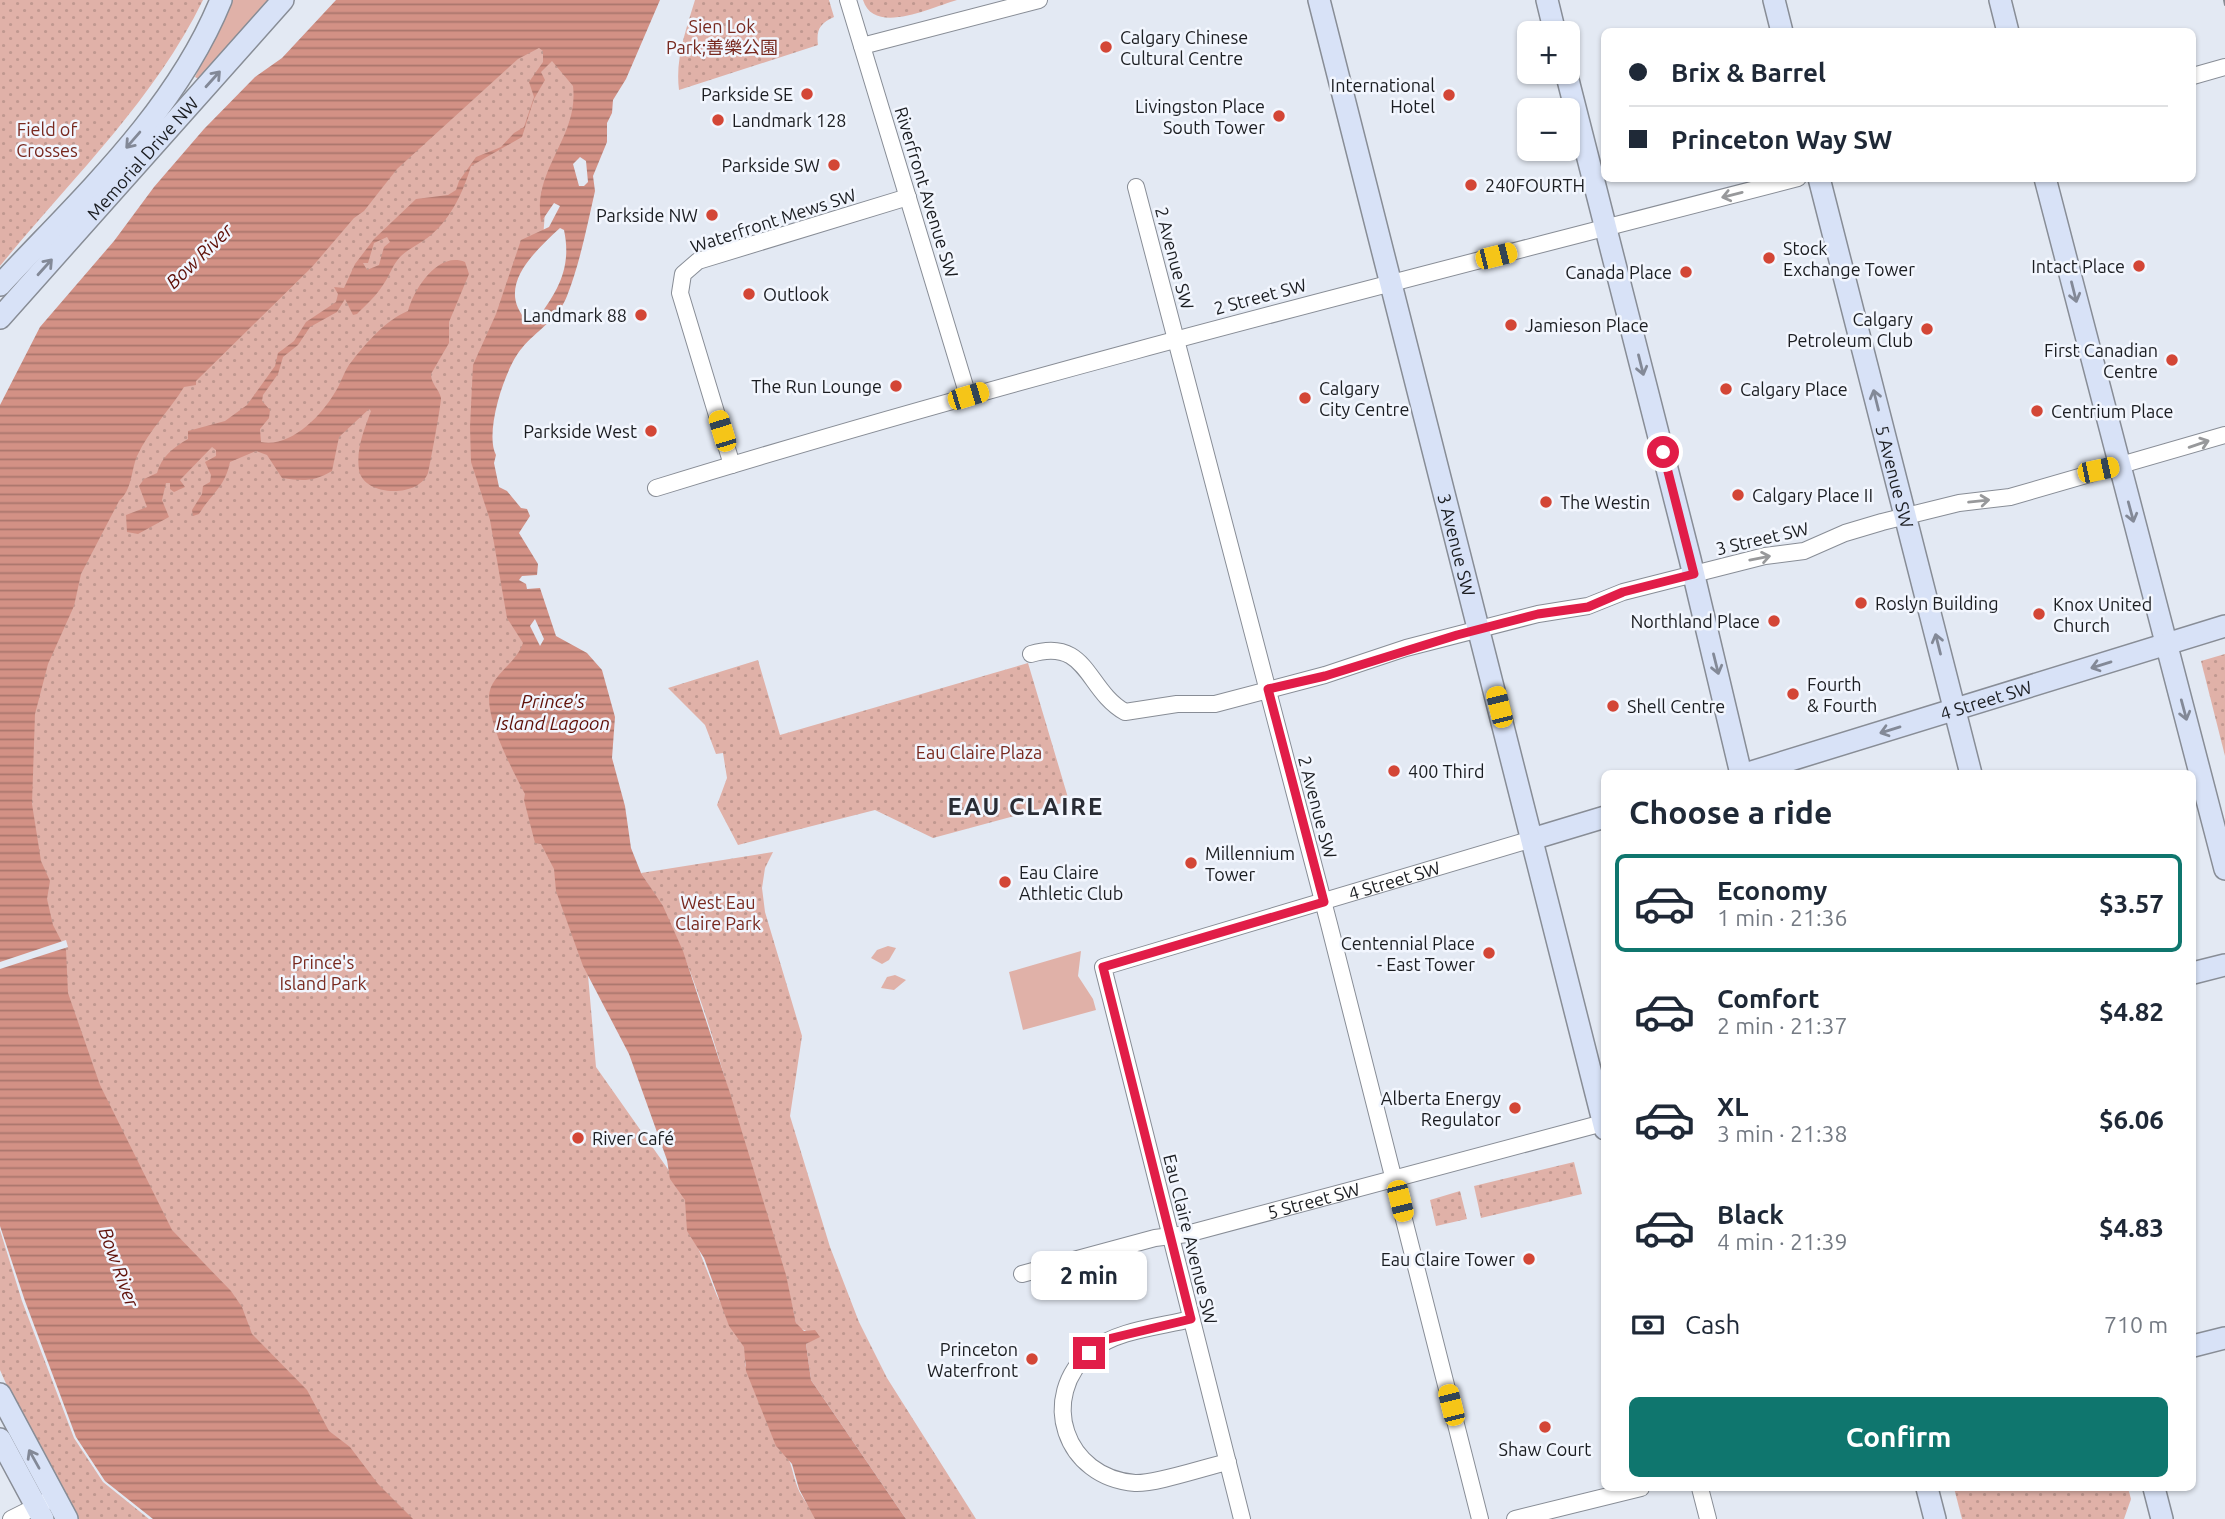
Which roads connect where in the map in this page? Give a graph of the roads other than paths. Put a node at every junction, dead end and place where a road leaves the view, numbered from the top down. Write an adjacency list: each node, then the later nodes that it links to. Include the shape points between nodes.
1 (221, 0): 23 (main road, Memorial Drive NW, one-way to 23, via 166,102)
2 (283, 0): 24 (main road, Memorial Drive NW, one-way to 2)
3 (848, 0): 12 (street, Riverfront Avenue SW)
4 (1039, 0): 12 (street)
5 (1319, 0): 22 (main road, 3 Avenue SW)
6 (1547, 0): 9 (main road)
7 (1774, 0): 10 (main road)
8 (2000, 0): 11 (main road)
9 (1552, 21)
10 (1781, 28)
11 (2007, 28)
12 (862, 46): 20 (street, Riverfront Avenue SW)
13 (2225, 67): 14 (street)
14 (2196, 75)
15 (1569, 84): 21 (main road)
16 (1783, 182): 21 (street, 2 Street SW, one-way to 21)
17 (1820, 182): 31 (main road, 5 Avenue SW, one-way to 17)
18 (2046, 182): 29 (main road, one-way to 29)
19 (1136, 187): 25 (street, 2 Avenue SW)
20 (908, 197): 26 (street, Riverfront Avenue SW); 28 (street, Waterfront Mews SW, via 698,261 683,274 680,293)
21 (1606, 228): 22 (street, 2 Street SW); 32 (main road, one-way to 32)
22 (1391, 282): 25 (street, 2 Street SW); 34 (main road, 3 Avenue SW)
23 (0, 285)
24 (0, 318)
25 (1176, 338): 26 (street, 2 Street SW); 37 (street, 2 Avenue SW)
26 (968, 396): 28 (street, 2 Street SW)
27 (2225, 435): 29 (street, 3 Street SW, one-way to 27)
28 (732, 465): 30 (street, 2 Street SW)
29 (2119, 466): 31 (street, 3 Street SW, one-way to 29, via 2010,497); 35 (main road, one-way to 35)
30 (656, 488)
31 (1905, 516): 32 (street, 3 Street SW, one-way to 31, via 1804,551 1845,533); 38 (main road, 5 Avenue SW, one-way to 31)
32 (1694, 574): 34 (street, 3 Street SW, via 1623,592 1588,607 1538,614); 39 (main road, one-way to 39)
33 (2225, 626): 35 (main road, 4 Street SW)
34 (1479, 631): 37 (street, 3 Street SW); 43 (main road, 3 Avenue SW)
35 (2166, 644): 38 (main road, 4 Street SW, one-way to 38); 44 (main road, one-way to 44)
36 (1031, 654): 37 (street, 3 Street SW, via 1052,649 1073,656 1125,712 1214,704)
37 (1268, 689): 45 (street, 2 Avenue SW)
38 (1955, 710): 40 (main road, 4 Street SW, one-way to 40); 41 (main road, 5 Avenue SW)
39 (1742, 770)
40 (1756, 770)
41 (1970, 770)
42 (1601, 818): 43 (main road, 4 Street SW)
43 (1532, 839): 45 (street, 4 Street SW); 49 (main road, 3 Avenue SW)
44 (2225, 869)
45 (1324, 902): 47 (street, 4 Street SW); 51 (street, 2 Avenue SW)
46 (2225, 965): 48 (main road)
47 (1103, 967): 52 (street, Eau Claire Avenue SW)
48 (2196, 973)
49 (1601, 1113)
50 (1601, 1126): 51 (street, 5 Street SW)
51 (1394, 1178): 52 (street, 5 Street SW); 68 (street, 2 Avenue SW)
52 (1171, 1236): 53 (street, 5 Street SW); 54 (street, Eau Claire Avenue SW)
53 (1022, 1274)
54 (1191, 1319): 59 (street, Eau Claire Avenue SW); 59 (street, via 1108,1339 1089,1353 1061,1401 1063,1425 1071,1448 1094,1468 1118,1480 1137,1483)
55 (2225, 1338): 56 (main road)
56 (2196, 1345)
57 (0, 1394): 64 (main road, one-way to 57)
58 (0, 1439): 64 (main road)
59 (1228, 1462): 67 (street, Eau Claire Avenue SW)
60 (1628, 1491): 69 (street)
61 (1700, 1491): 70 (street)
62 (1928, 1491): 71 (main road)
63 (2155, 1491): 72 (main road)
64 (44, 1508): 65 (street); 66 (main road)
65 (11, 1519)
66 (67, 1519)
67 (1242, 1519)
68 (1480, 1519)
69 (1515, 1519)
70 (1708, 1519)
71 (1934, 1519)
72 (2162, 1519)

